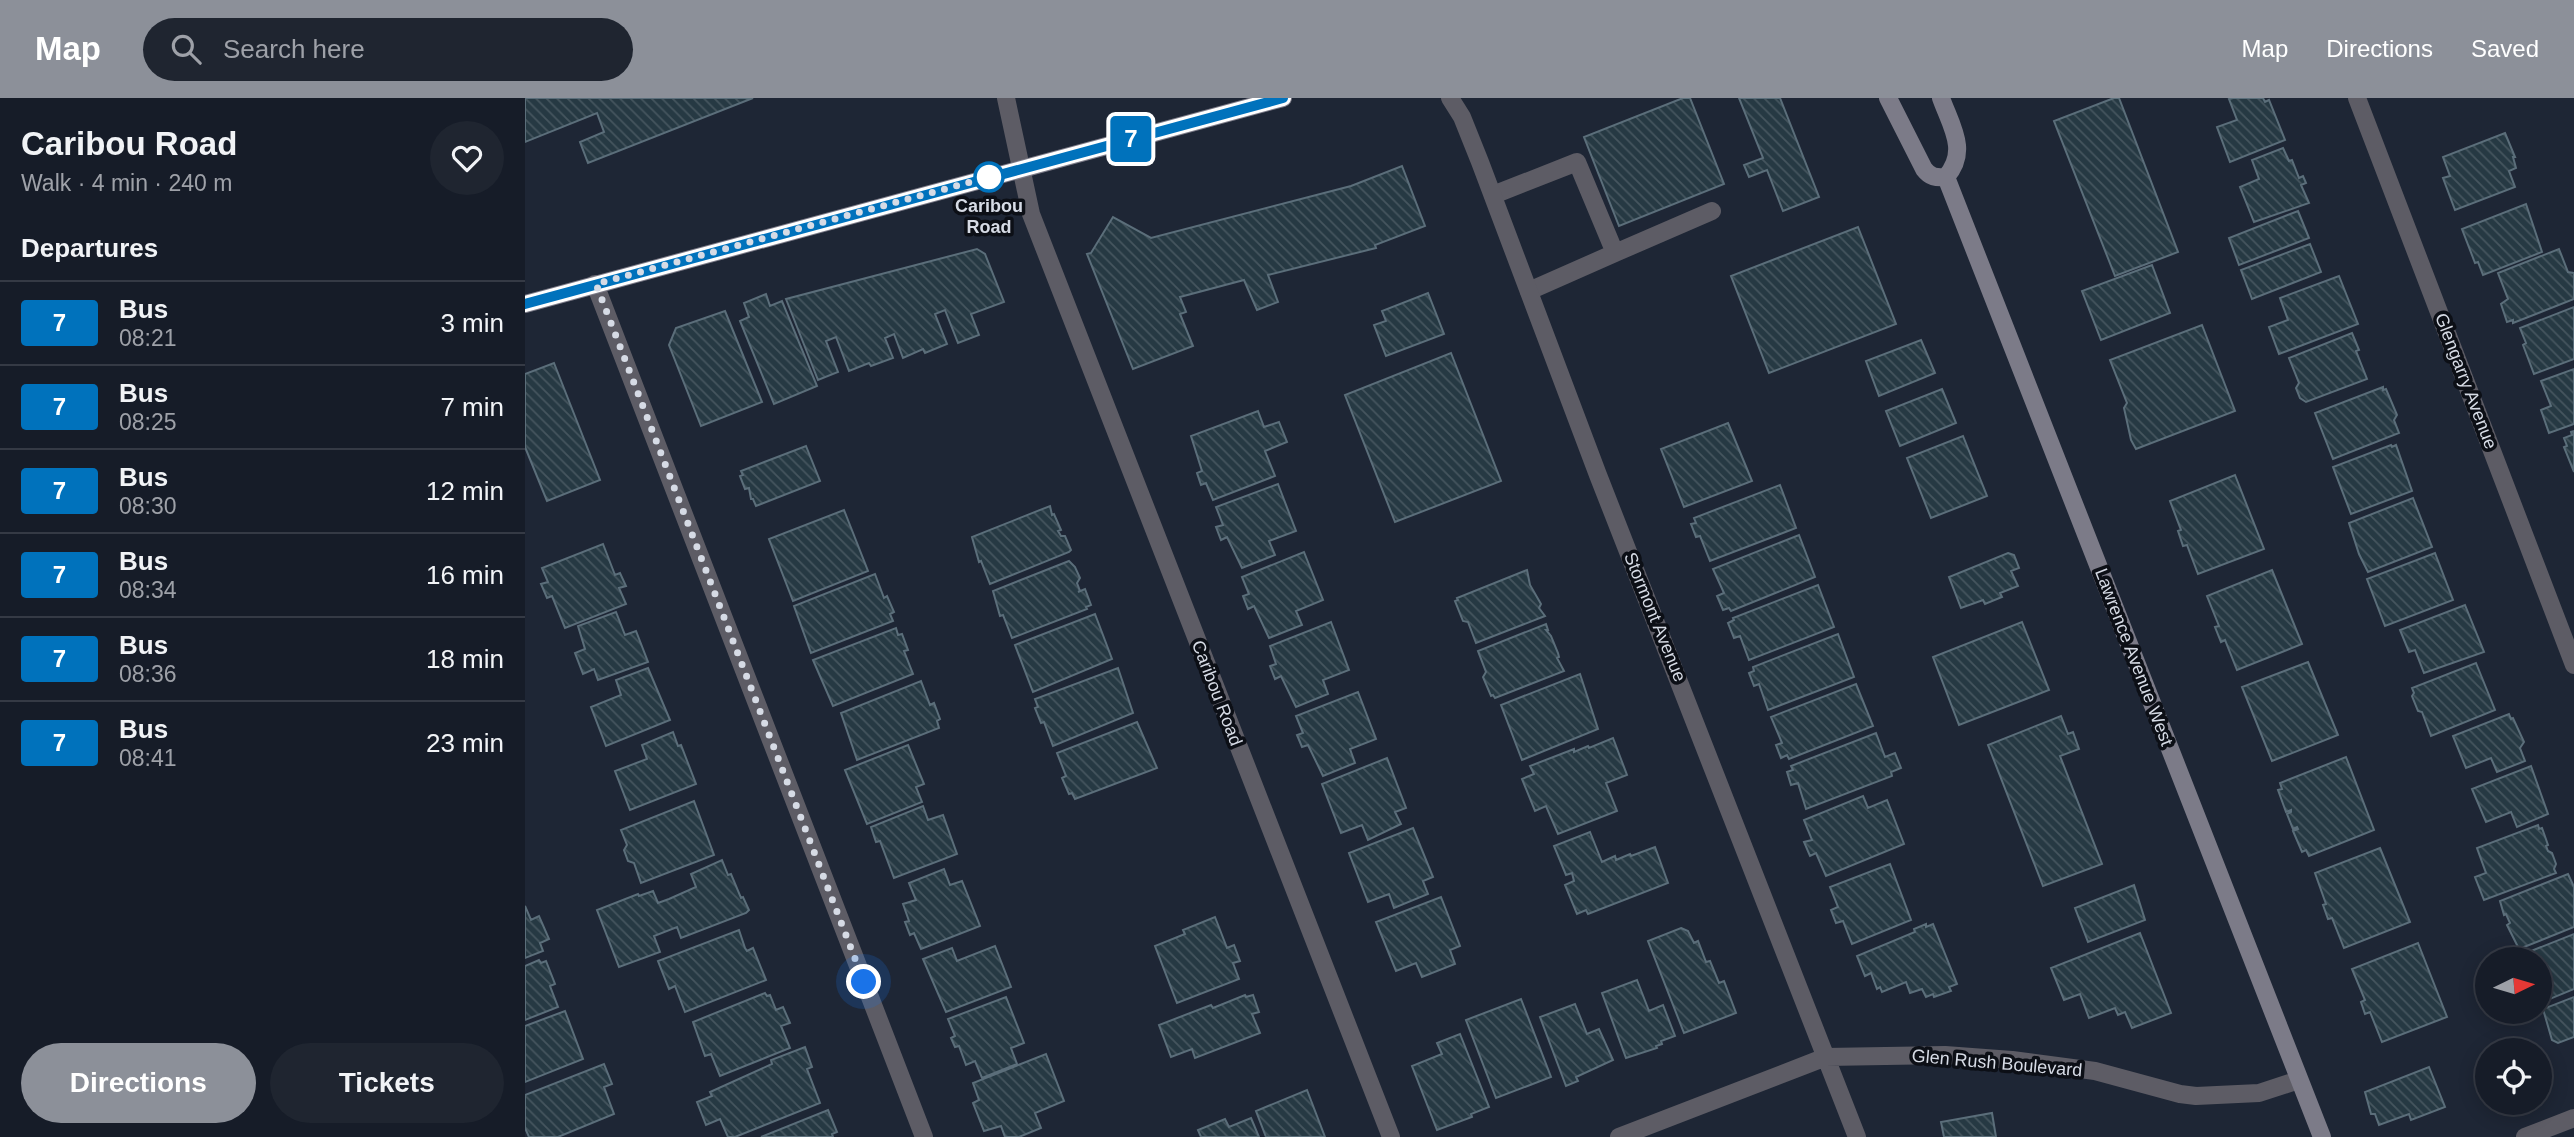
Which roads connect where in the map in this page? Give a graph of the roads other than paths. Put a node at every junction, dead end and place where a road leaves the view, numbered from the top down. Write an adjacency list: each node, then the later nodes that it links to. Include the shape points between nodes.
1 (1006, 98): 7 (street, Caribou Road)
2 (1283, 98): 7 (main road)
3 (1450, 98): 9 (street, Stormont Avenue)
4 (1888, 98): 8 (main road, via 1928,174)
5 (1941, 98): 8 (main road, via 1958,147 1956,166)
6 (2357, 98): 15 (street, Glengarry Avenue)
7 (1021, 168): 12 (main road); 20 (street, Caribou Road, via 1031,214)
8 (1946, 177): 17 (main road, Lawrence Avenue West)
9 (1493, 195): 11 (street, via 1577,162); 13 (street, Stormont Avenue)
10 (1712, 211): 11 (street)
11 (1615, 253): 13 (street)
12 (596, 284): 14 (main road); 19 (street)
13 (1529, 291): 16 (street, Stormont Avenue)
14 (525, 304)
15 (2574, 664)
16 (1826, 1057): 17 (street, Glen Rush Boulevard, via 1945,1055 2012,1060 2095,1071 2196,1096 2259,1093); 21 (street, Glen Rush Boulevard); 22 (street, Stormont Avenue)
17 (2299, 1080): 23 (main road, Lawrence Avenue West)
18 (2574, 1118): 24 (street)
19 (924, 1137)
20 (1391, 1137)
21 (1619, 1137)
22 (1857, 1137)
23 (2322, 1137)
24 (2525, 1137)

